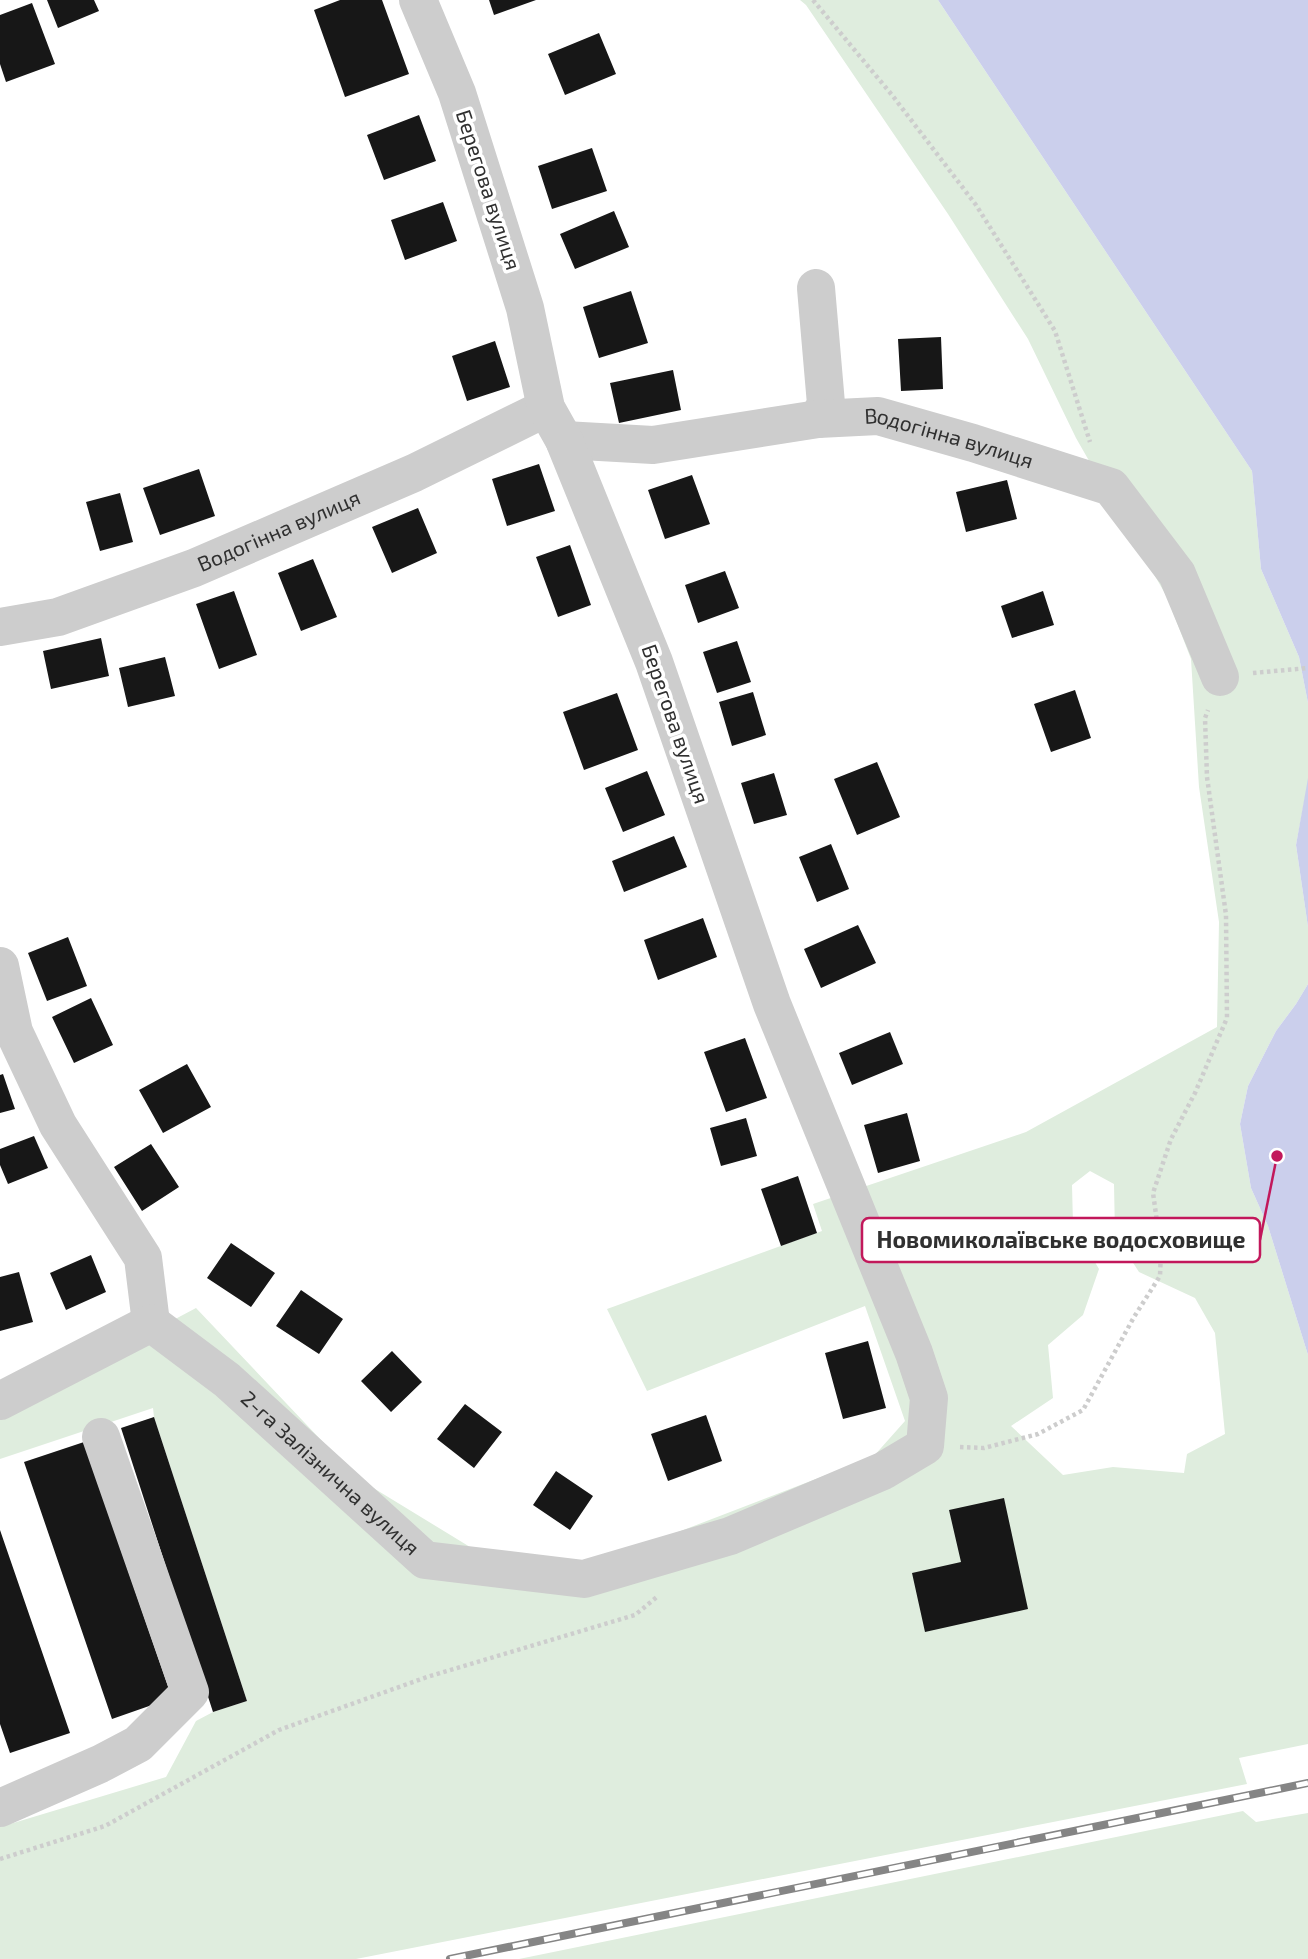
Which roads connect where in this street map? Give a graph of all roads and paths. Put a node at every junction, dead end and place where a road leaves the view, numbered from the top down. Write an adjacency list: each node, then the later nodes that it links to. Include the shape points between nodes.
1 (418, 0): 5 (street, Берегова вулиця, via 457,93 525,308)
2 (813, 0): 6 (path, via 976,205 1055,331 1085,432)
3 (816, 288): 4 (street, via 826,404)
4 (818, 419): 5 (street, Водогінна вулиця, via 653,445); 6 (street, Водогінна вулиця, via 878,416)
5 (555, 424): 7 (street, Водогінна вулиця, via 414,472 194,568 58,617); 15 (street, Берегова вулиця, via 654,662 772,1004 914,1353 929,1398)
6 (1111, 487): 9 (street, via 1177,574)
7 (0, 627)
8 (1308, 668): 9 (path)
9 (1238, 675): 15 (path, via 1205,718 1207,777 1226,915 1227,1018 1171,1139 1153,1193 1160,1276 1083,1409 1038,1434 984,1448)
10 (0, 967): 11 (street)
11 (7, 1034): 12 (street, via 58,1125 143,1258)
12 (151, 1323): 13 (street); 15 (street, 2-га Залізнична вулиця, via 227,1380 425,1560 584,1579 730,1536 883,1471)
13 (0, 1401)
14 (102, 1437): 17 (street, via 190,1692 138,1744)
15 (925, 1446)
16 (667, 1589): 18 (path, via 635,1615 427,1677 279,1730 104,1826)
17 (0, 1808)
18 (0, 1860)

